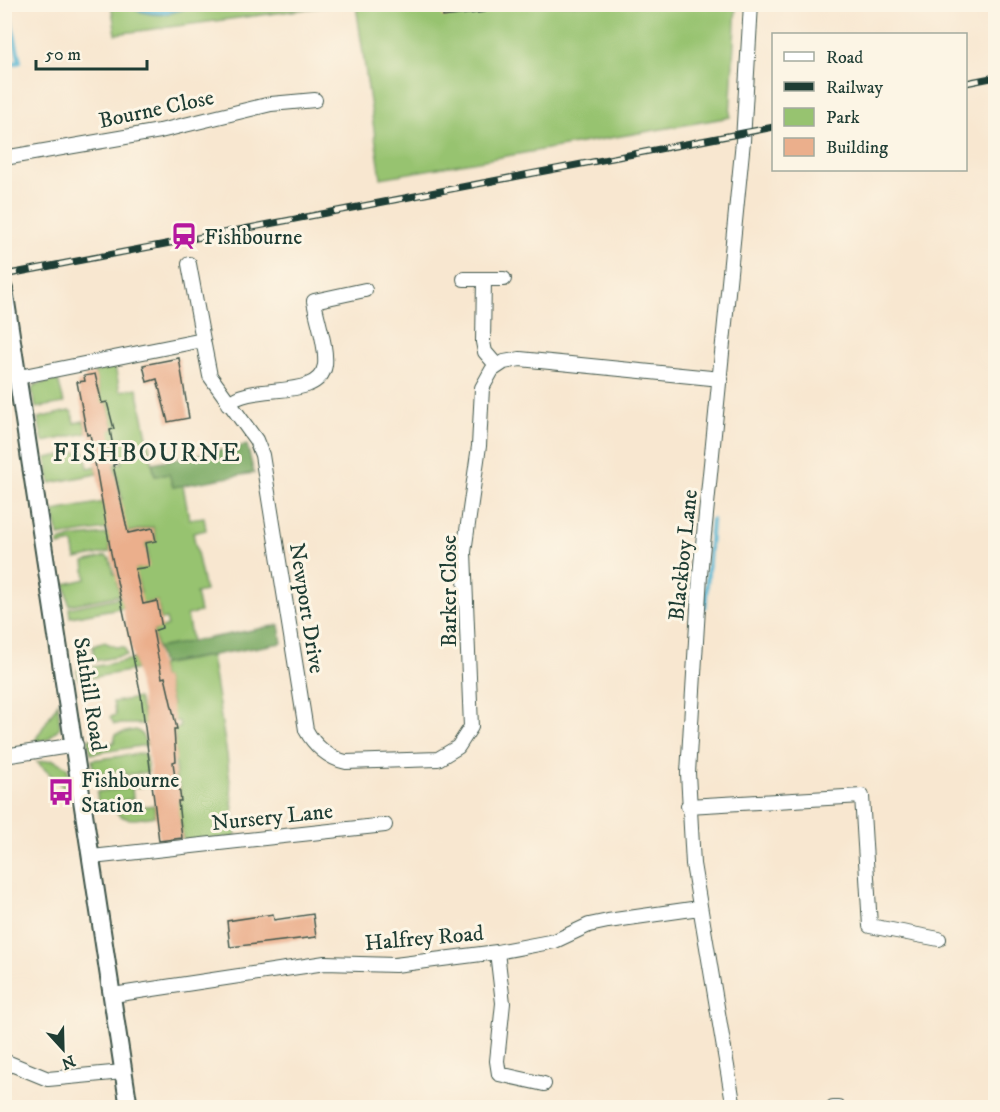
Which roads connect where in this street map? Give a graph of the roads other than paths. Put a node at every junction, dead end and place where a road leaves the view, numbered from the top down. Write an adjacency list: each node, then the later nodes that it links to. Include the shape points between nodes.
1 (751, 4): 13 (street, Blackboy Lane, via 744,133)
2 (315, 100): 3 (street, Bourne Close, via 271,104 160,131)
3 (4, 158)
4 (189, 264): 10 (street, Newport Drive)
5 (464, 279): 6 (street)
6 (484, 279): 7 (street); 11 (street, via 483,342 485,352)
7 (504, 279)
8 (4, 289): 12 (street, Salthill Road)
9 (365, 290): 14 (street, via 314,301 325,364 321,375 311,384 237,395)
10 (203, 340): 12 (street); 14 (street, Newport Drive, via 210,376)
11 (497, 366): 13 (street, via 510,360 536,360); 16 (street, Barker Close, via 486,376 482,388 465,552 472,719)
12 (19, 377): 15 (street, Salthill Road)
13 (721, 379): 18 (street, Blackboy Lane, via 694,646)
14 (228, 404): 16 (street, Newport Drive, via 256,440 262,455 306,730 312,742 346,762 438,759)
15 (76, 745): 17 (street); 20 (street, Salthill Road)
16 (458, 747)
17 (4, 756)
18 (688, 806): 21 (street, Blackboy Lane); 22 (street, via 862,795 870,926)
19 (385, 825): 20 (street, Nursery Lane)
20 (92, 857): 24 (street, Salthill Road)
21 (699, 908): 23 (street, Halfrey Road, via 589,925 555,941); 29 (street, Blackboy Lane)
22 (939, 939)
23 (496, 952): 24 (street, Halfrey Road, via 395,965 325,963); 27 (street, via 503,1003 499,1074)
24 (113, 995): 26 (street, Salthill Road)
25 (4, 1061): 26 (street, via 48,1079)
26 (123, 1072): 28 (street, Salthill Road)
27 (544, 1084)
28 (129, 1107)
29 (734, 1107)
30 (833, 1107): 31 (street)
31 (839, 1107)

